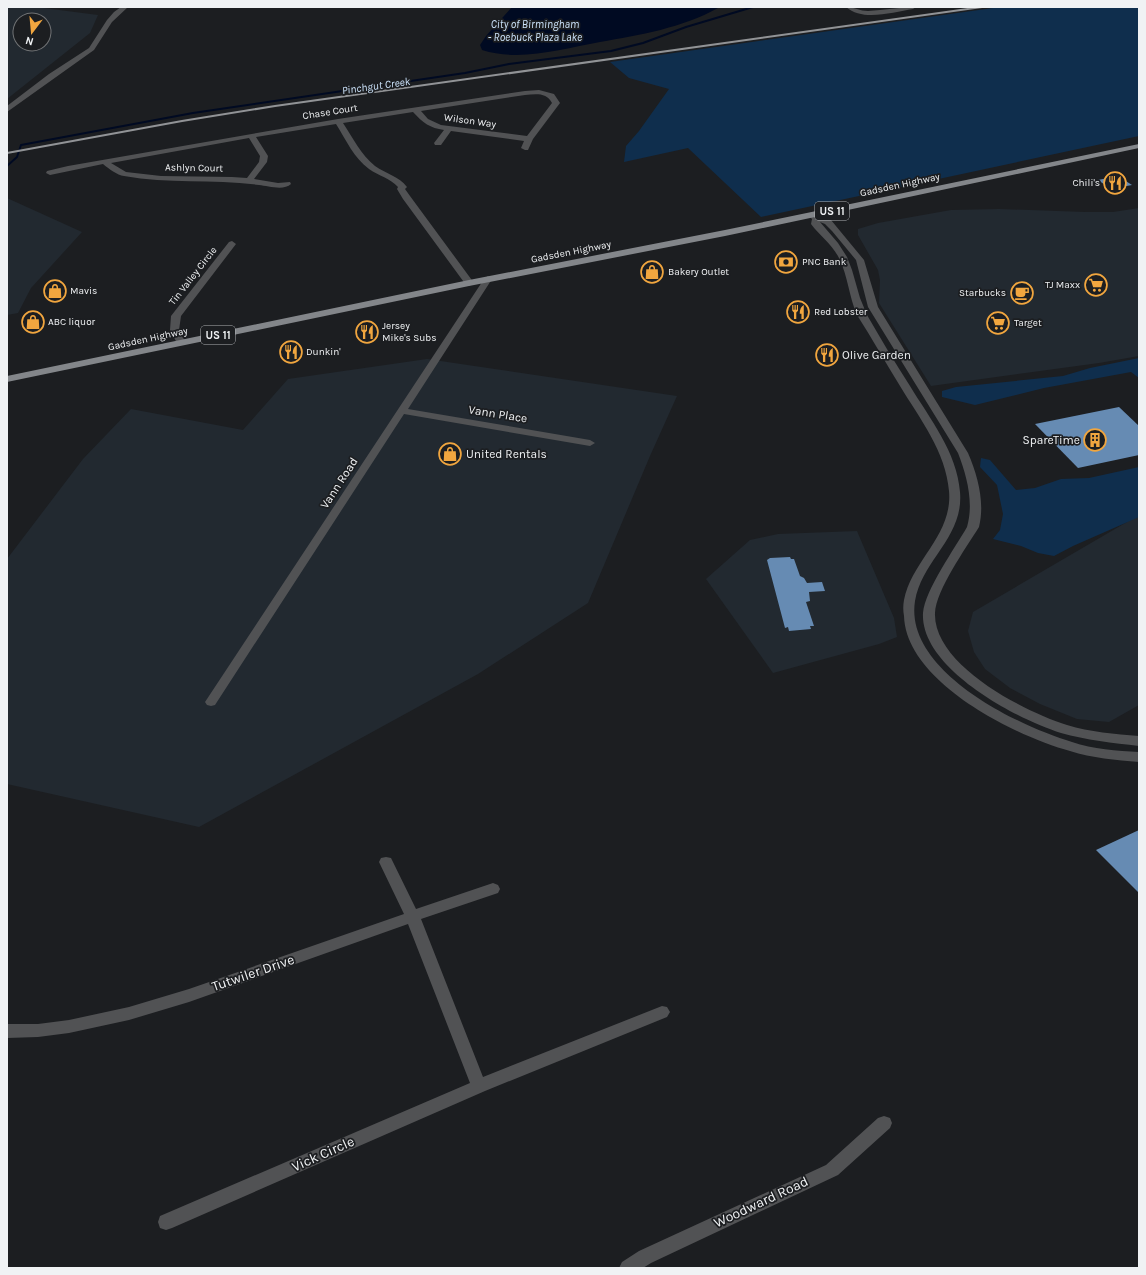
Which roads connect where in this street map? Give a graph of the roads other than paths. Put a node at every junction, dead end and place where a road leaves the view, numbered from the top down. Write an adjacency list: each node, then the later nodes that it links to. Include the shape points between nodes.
1 (125, 7): 5 (street, via 109,21 92,49)
2 (849, 7): 3 (street, via 866,13)
3 (913, 7)
4 (415, 109): 6 (street, Chase Court); 7 (street, Wilson Way, via 425,121); 9 (street, Chase Court, via 525,93 550,94 556,103)
5 (7, 110)
6 (338, 121): 8 (street, Chase Court); 20 (street, via 365,162 396,188 401,189)
7 (449, 129): 9 (street, Wilson Way); 10 (street)
8 (251, 135): 13 (street, Chase Court); 15 (street, via 264,156 263,162)
9 (529, 139): 12 (street, Chase Court)
10 (438, 143)
11 (1139, 146): 17 (main road, Gadsden Highway / US 11)
12 (525, 148)
13 (106, 161): 14 (street, Chase Court); 15 (street, Ashlyn Court, via 124,174 174,179)
14 (50, 172)
15 (249, 181): 16 (street, Ashlyn Court)
16 (287, 184)
17 (814, 216): 19 (main road, Gadsden Highway / US 11); 26 (street, via 828,222 860,260 876,311 951,433 970,470 976,504 973,527 932,597 929,607 931,630 941,649 964,673 999,698 1043,722 1083,734); 27 (street, via 815,224 833,242 842,257 862,315 941,444 952,475 956,501 953,520 916,581 908,604 912,633 924,656 954,687 1014,725 1070,747)
18 (232, 244): 21 (street, Tin Valley Circle, via 176,316 173,332)
19 (488, 279): 20 (main road, Gadsden Highway / US 11); 23 (street, Vann Road)
20 (469, 283): 21 (main road, Gadsden Highway / US 11)
21 (181, 343): 22 (main road, Gadsden Highway / US 11)
22 (7, 379)
23 (402, 412): 24 (street, Vann Place); 25 (street, Vann Road)
24 (590, 443)
25 (211, 702)
26 (1139, 741)
27 (1139, 757)
28 (386, 862): 30 (street)
29 (493, 889): 30 (street, Tutwiler Drive)
30 (412, 916): 32 (street, Tutwiler Drive, via 172,1001 109,1020 34,1032); 33 (street)
31 (662, 1012): 33 (street, Vick Circle)
32 (7, 1031)
33 (479, 1086): 35 (street, Vick Circle)
34 (884, 1123): 36 (street, Woodward Road, via 832,1170 645,1257)
35 (166, 1222)
36 (628, 1268)

